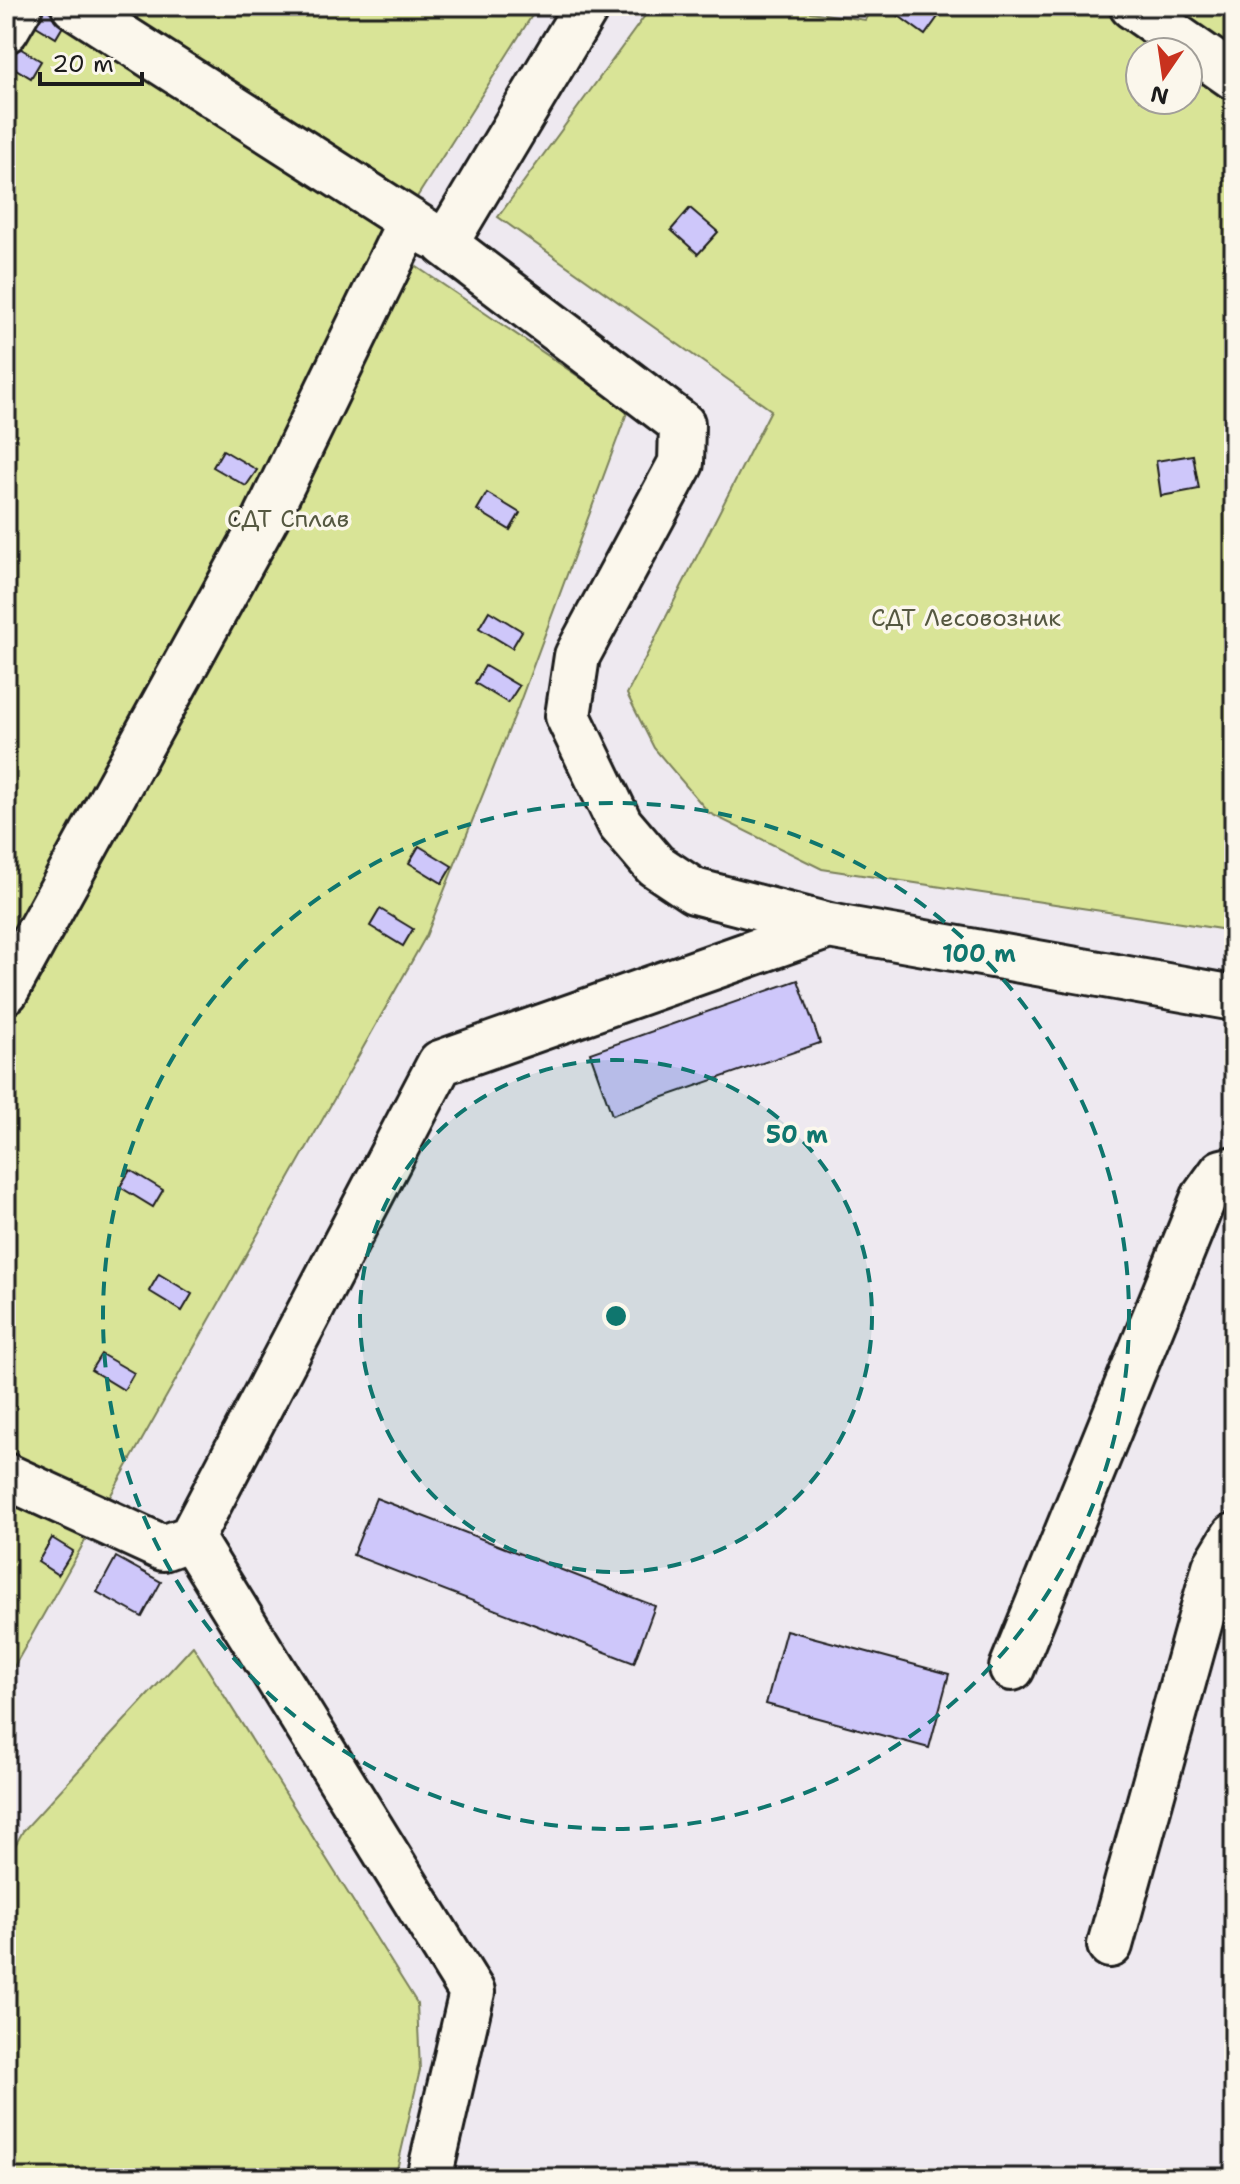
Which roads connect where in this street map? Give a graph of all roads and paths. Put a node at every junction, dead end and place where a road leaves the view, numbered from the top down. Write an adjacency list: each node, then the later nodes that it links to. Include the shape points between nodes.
1 (20, 6): 5 (street)
2 (74, 6): 7 (street)
3 (587, 6): 7 (street)
4 (1132, 6): 6 (street)
5 (6, 30)
6 (1234, 77)
7 (427, 233): 8 (street, via 682,424 681,463 577,656 568,716 620,824 655,865 694,891); 9 (street)
8 (829, 926): 10 (street); 14 (street, via 440,1063)
9 (6, 991)
10 (1234, 998)
11 (1234, 1169): 15 (street, via 1222,1172 1204,1197)
12 (11, 1490): 14 (street, via 163,1548)
13 (1234, 1536): 16 (street, via 1215,1567)
14 (191, 1538): 17 (street, via 472,1992)
15 (1012, 1668)
16 (1110, 1945)
17 (429, 2178)

